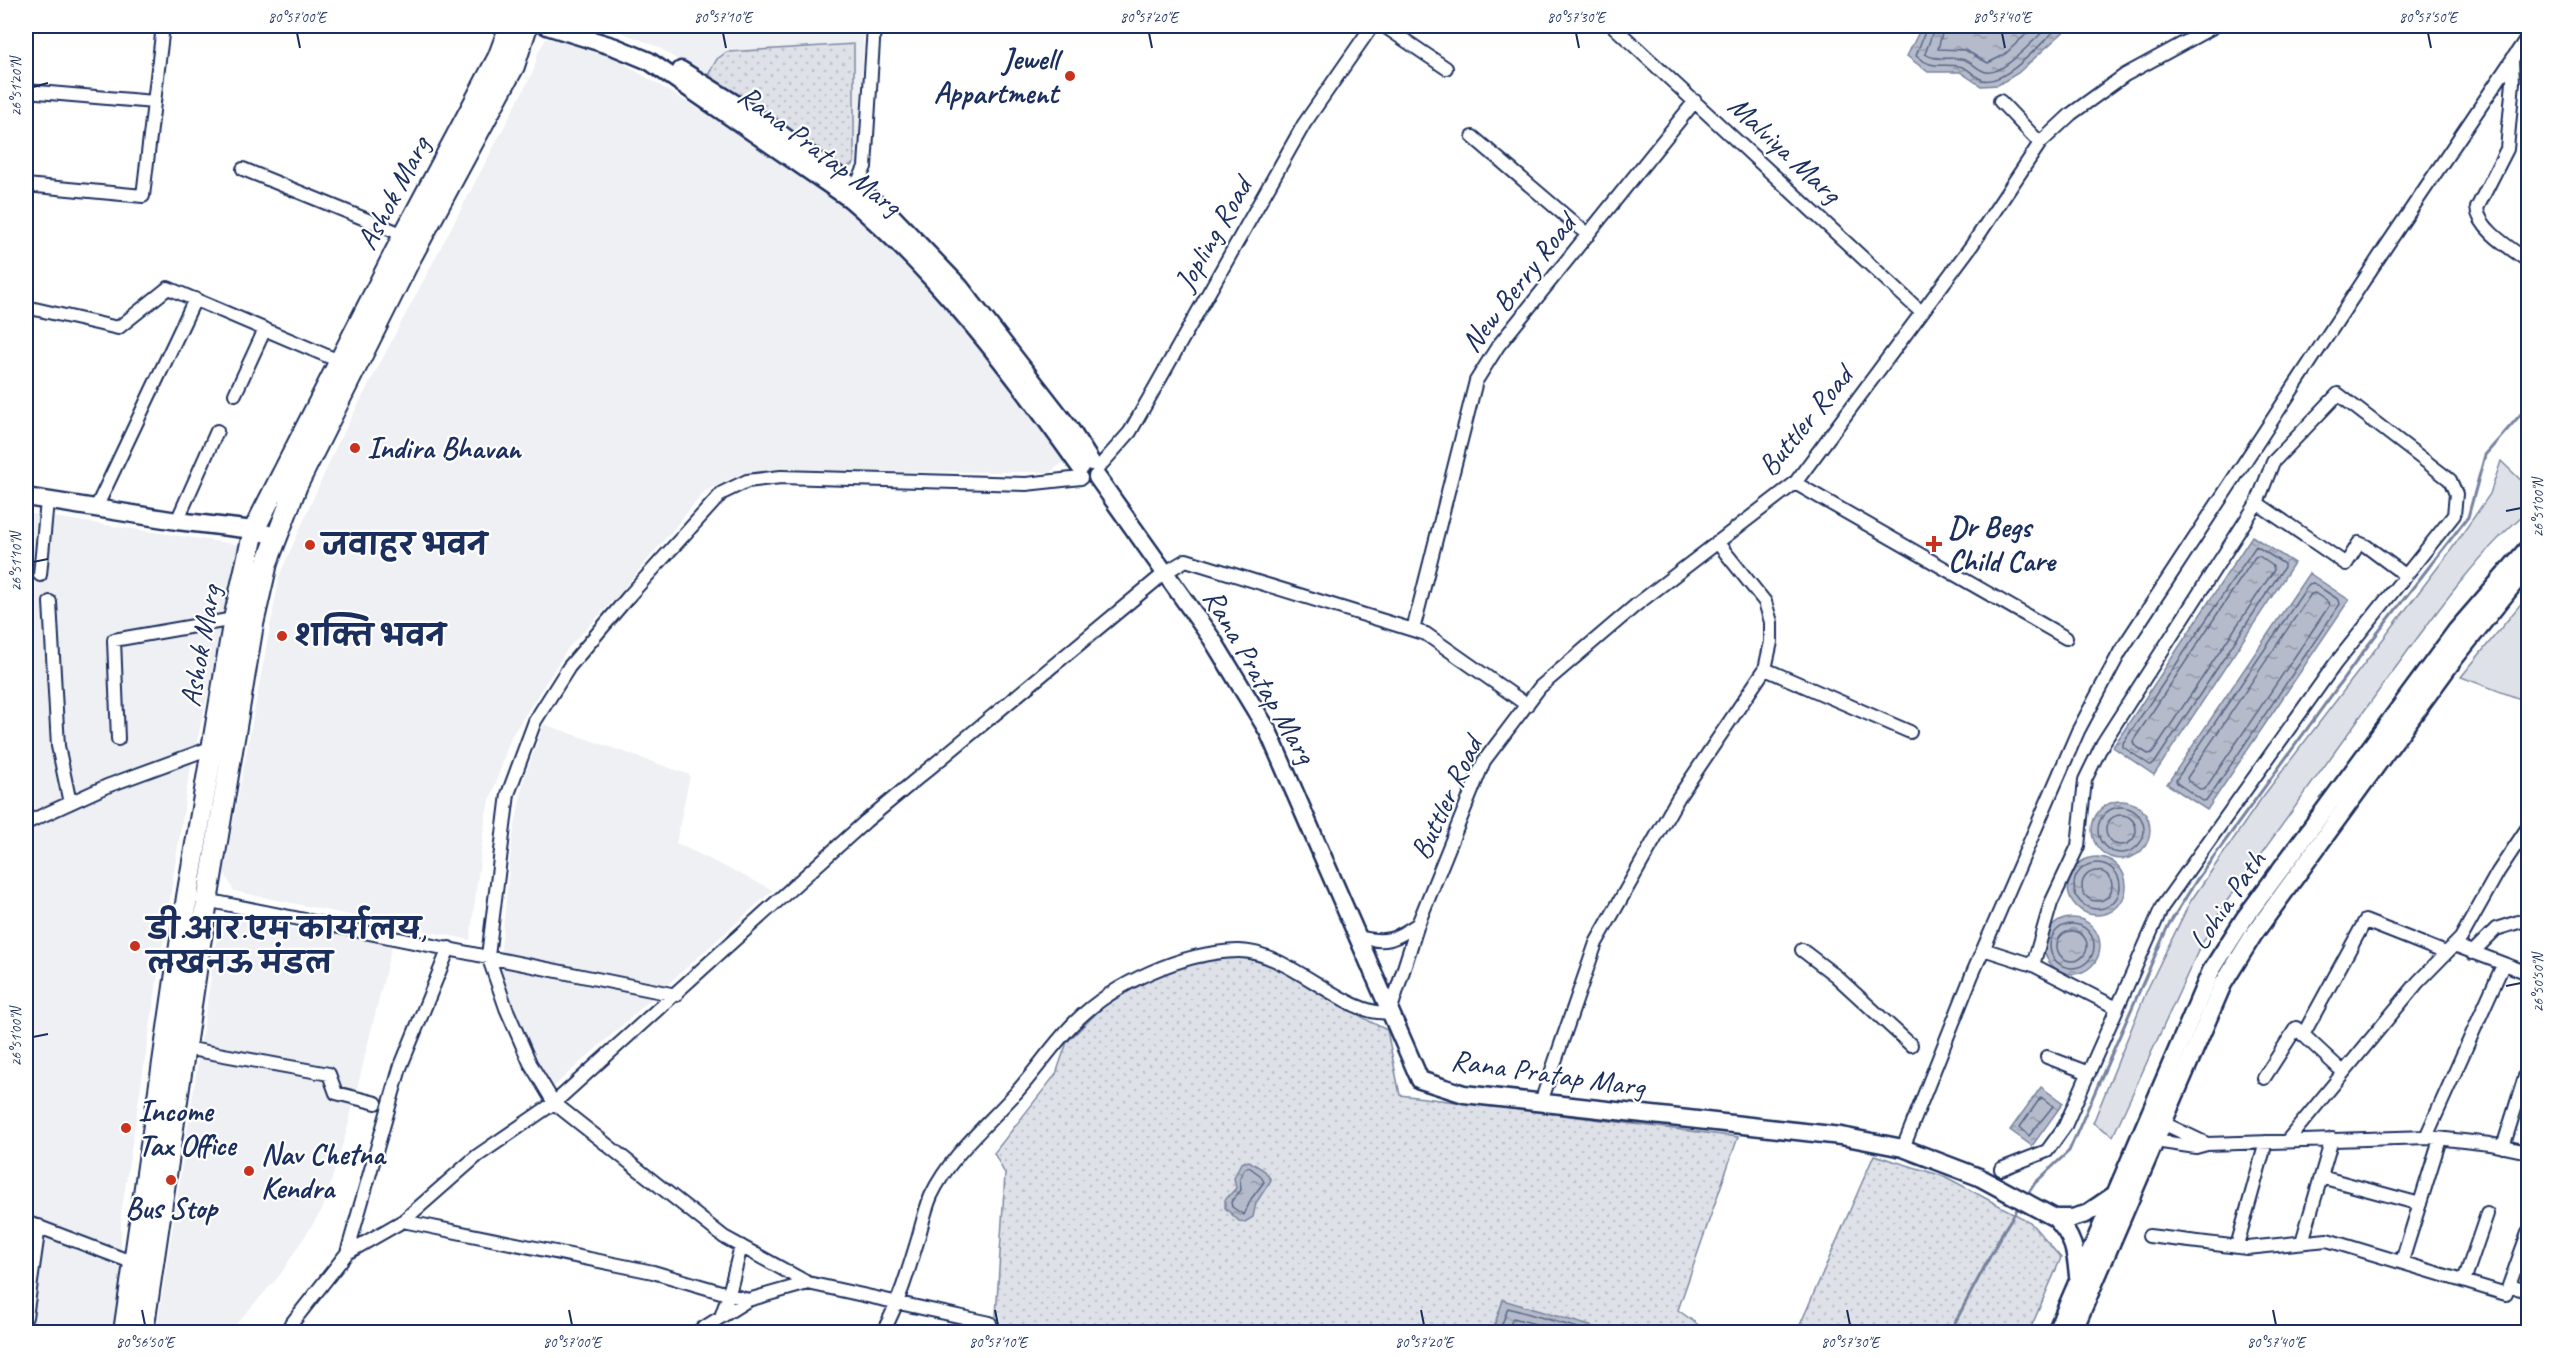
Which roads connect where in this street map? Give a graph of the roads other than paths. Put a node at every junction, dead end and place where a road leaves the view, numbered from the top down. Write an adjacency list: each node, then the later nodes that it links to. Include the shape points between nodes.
1 (163, 26): 18 (street)
2 (510, 26): 24 (main road, Ashok Marg, via 498,58)
3 (521, 26): 4 (main road)
4 (528, 26): 42 (main road, Ashok Marg, via 514,66 374,328 297,485)
5 (547, 26): 23 (street, Rana Pratap Marg, via 615,46 649,62)
6 (586, 26): 23 (street, Rana Pratap Marg, via 654,52 763,121)
7 (874, 26): 23 (street, via 865,167)
8 (1372, 26): 34 (street, Jopling Road, via 1304,124 1130,432)
9 (1384, 26): 14 (street)
10 (1613, 26): 16 (street, Malviya Marg)
11 (2215, 26): 20 (street, Buttler Road, via 2125,75 2071,114)
12 (2529, 36): 13 (street)
13 (2512, 61): 26 (street, via 2507,149 2477,208 2486,226); 67 (street, via 2120,652 2078,731)
14 (1446, 68)
15 (26, 91): 18 (street)
16 (1695, 101): 25 (street, New Berry Road); 29 (street, Malviya Marg)
17 (2000, 101): 20 (street)
18 (154, 102): 22 (street, via 143,196)
19 (1473, 137): 25 (street)
20 (2040, 143): 29 (street, Buttler Road, via 1972,245)
21 (243, 169): 24 (street)
22 (26, 185)
23 (853, 194): 34 (street, Rana Pratap Marg, via 888,212 959,286 1070,429)
24 (404, 235): 31 (main road, Ashok Marg)
25 (1588, 235): 51 (street, New Berry Road, via 1498,346 1476,381)
26 (2529, 261)
27 (195, 299): 28 (street, via 168,288 118,328); 30 (street); 39 (street)
28 (26, 307)
29 (1921, 312): 35 (street, Buttler Road)
30 (265, 329): 31 (street); 32 (street)
31 (339, 361): 41 (main road, Ashok Marg)
32 (235, 394)
33 (217, 431): 40 (street)
34 (1090, 470): 46 (street, Rana Pratap Marg); 71 (street, via 1026,484 781,477 747,481 722,494 569,666 535,721 508,794)
35 (1795, 483): 43 (street, Buttler Road); 52 (street)
36 (26, 497): 37 (street)
37 (47, 501): 39 (street); 47 (street)
38 (2257, 503): 48 (street, via 2346,564 2359,543); 48 (street, via 2273,462 2338,394 2450,480 2456,494 2454,515); 72 (street, via 2160,651 2093,763 2085,780 2078,846 2051,903)
39 (96, 508): 40 (street)
40 (177, 521): 41 (street)
41 (254, 530): 42 (street); 50 (main road, Ashok Marg)
42 (278, 537): 62 (main road, Ashok Marg, via 267,563 253,624)
43 (1717, 542): 53 (street, via 1765,602 1771,642); 54 (street, Buttler Road, via 1540,687)
44 (2529, 548): 102 (street, Lohia Path, via 2456,631 2244,919 2211,971)
45 (2529, 566): 89 (street, Lohia Path, via 2454,659 2254,934 2223,984)
46 (1166, 572): 51 (street, via 1186,560); 65 (street, Rana Pratap Marg, via 1268,731); 75 (street, via 866,821)
47 (40, 575)
48 (2405, 575): 76 (street, via 2335,664 2162,907)
49 (50, 602): 58 (street, via 58,746)
50 (234, 619): 56 (street, via 114,640); 57 (main road, Ashok Marg)
51 (1413, 630): 54 (street, via 1426,634)
52 (2066, 638)
53 (1764, 669): 55 (street); 86 (street, via 1678,798 1596,943)
54 (1527, 705): 64 (street, Buttler Road, via 1484,761)
55 (1910, 732)
56 (118, 739)
57 (213, 747): 58 (street); 61 (main road, Ashok Marg)
58 (70, 803): 59 (street)
59 (26, 823)
60 (2529, 827): 68 (street)
61 (187, 897): 62 (street); 116 (main road, Ashok Marg)
62 (208, 900): 66 (street); 80 (main road, Ashok Marg)
63 (2529, 919): 70 (street, via 2496,929)
64 (1418, 924): 65 (street, via 1395,939 1378,942); 77 (street, Buttler Road)
65 (1358, 937): 77 (street, Rana Pratap Marg)
66 (449, 948): 71 (street); 114 (street, via 400,1068)
67 (1983, 949): 72 (street); 98 (street)
68 (2450, 949): 70 (street); 78 (street, via 2365,921); 84 (street)
69 (1802, 950): 79 (street)
70 (2472, 952): 73 (street)
71 (488, 956): 75 (street); 88 (street, via 530,1063)
72 (2033, 965): 76 (street)
73 (2503, 965): 74 (street); 90 (street)
74 (2529, 973)
75 (676, 995): 88 (street)
76 (2117, 1008): 83 (street)
77 (1390, 1012): 86 (street, Rana Pratap Marg, via 1420,1080 1464,1094); 124 (street, via 1379,1014 1360,1008 1266,956 1239,950 1192,956 1154,970 1110,995 1075,1021 948,1166 931,1198)
78 (2303, 1035): 84 (street); 85 (street, via 2296,1028)
79 (1911, 1045)
80 (185, 1048): 87 (street, via 329,1074 336,1094); 128 (main road, Ashok Marg)
81 (2047, 1057): 83 (street)
82 (2529, 1067): 97 (street)
83 (2089, 1072): 100 (street, via 2065,1126 2047,1151)
84 (2343, 1072): 94 (street)
85 (2264, 1078)
86 (1540, 1102): 98 (street, Rana Pratap Marg, via 1841,1136)
87 (376, 1103)
88 (554, 1103): 107 (street, via 477,1156); 112 (street, via 724,1237)
89 (2163, 1123): 93 (street, Lohia Path); 96 (street)
90 (2426, 1137): 91 (street); 92 (street)
91 (2332, 1139): 94 (street); 101 (street)
92 (2439, 1139): 97 (street); 103 (street)
93 (2155, 1141): 96 (street, via 2196,1147); 134 (street, Lohia Path)
94 (2287, 1141): 95 (street)
95 (2266, 1142): 96 (street); 113 (street)
96 (2207, 1144)
97 (2503, 1147): 99 (street)
98 (1903, 1148): 105 (street, Rana Pratap Marg, via 1979,1177)
99 (2529, 1152)
100 (2001, 1169)
101 (2321, 1177): 103 (street); 111 (street)
102 (2114, 1195): 105 (street, via 2086,1214); 117 (street, Lohia Path)
103 (2420, 1204): 115 (street)
104 (2487, 1214): 118 (street)
105 (2051, 1217): 117 (street, via 2073,1240)
106 (26, 1220): 108 (street)
107 (403, 1221): 114 (street); 122 (street, via 653,1272)
108 (39, 1227): 116 (street); 125 (street)
109 (2529, 1233): 120 (street)
110 (2149, 1236): 113 (street)
111 (2302, 1242): 113 (street); 115 (street, via 2327,1240)
112 (741, 1246): 119 (street); 122 (street)
113 (2237, 1246)
114 (347, 1253): 129 (street)
115 (2402, 1261): 118 (street)
116 (134, 1263): 127 (main road, Ashok Marg)
117 (2079, 1280): 133 (street, Lohia Path)
118 (2464, 1281): 120 (street, via 2506,1294)
119 (808, 1283): 123 (street); 124 (street)
120 (2509, 1286): 121 (street)
121 (2529, 1291)
122 (729, 1294): 123 (street); 126 (street)
123 (748, 1300): 126 (street)
124 (898, 1303): 131 (street); 132 (street, via 990,1323)
125 (26, 1317)
126 (721, 1317): 130 (street)
127 (124, 1332)
128 (142, 1332)
129 (285, 1332)
130 (696, 1332)
131 (884, 1332)
132 (989, 1332)
133 (2056, 1332)
134 (2073, 1332)

